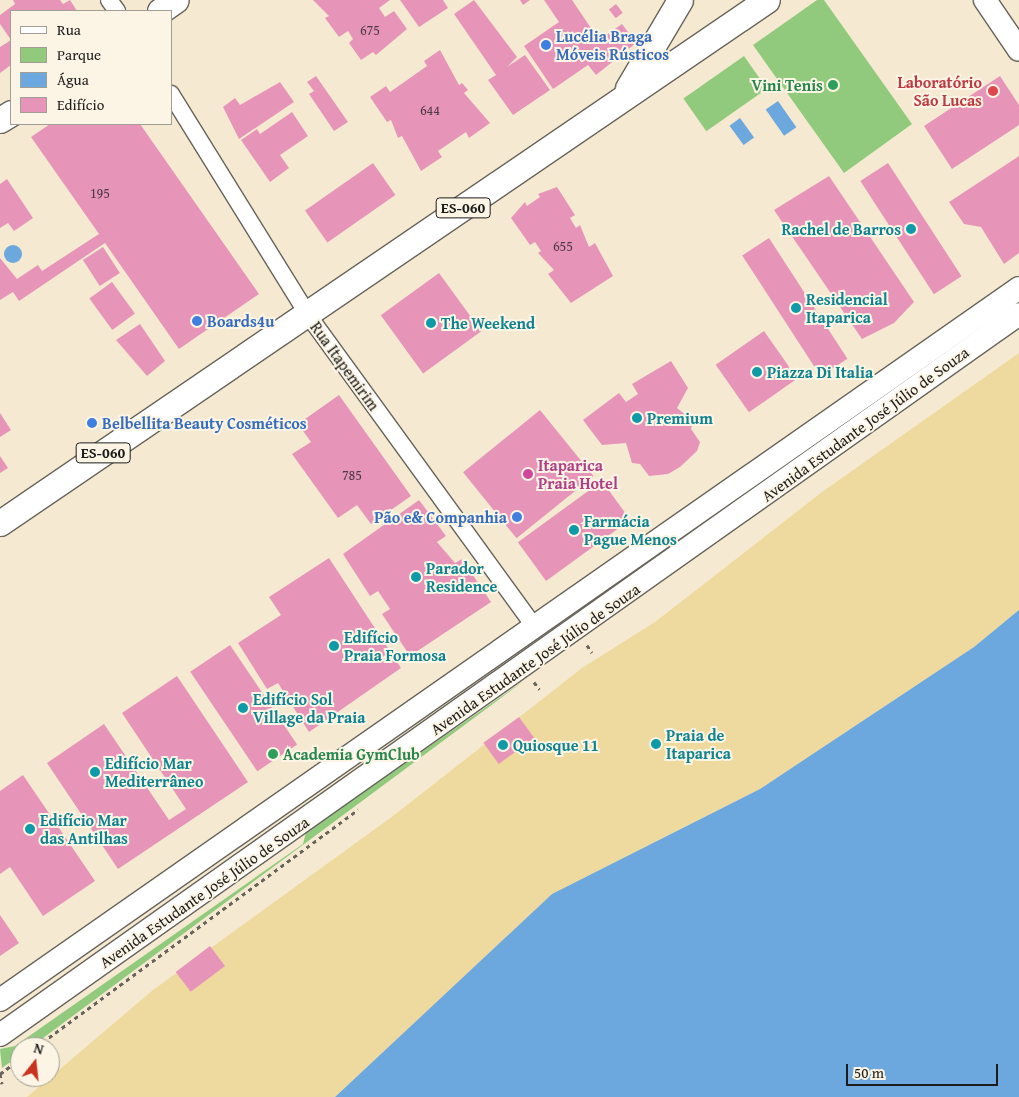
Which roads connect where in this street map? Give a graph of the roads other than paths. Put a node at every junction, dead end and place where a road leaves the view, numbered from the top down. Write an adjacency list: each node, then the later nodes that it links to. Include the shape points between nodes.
1 (176, 0): 5 (main road)
2 (680, 0): 8 (main road, ES-060, via 655,48)
3 (767, 0): 8 (main road, ES-060)
4 (985, 0): 6 (street)
5 (161, 10)
6 (1019, 50)
7 (172, 96): 11 (street, Rua Itapemirim)
8 (618, 101): 11 (main road, ES-060)
9 (1019, 288): 13 (street, Avenida Estudante José Júlio de Souza)
10 (1019, 314): 15 (street, Avenida Estudante José Júlio de Souza)
11 (308, 315): 12 (main road, ES-060); 13 (street, Rua Itapemirim)
12 (0, 522)
13 (535, 628): 14 (street, Avenida Estudante José Júlio de Souza)
14 (0, 1000)
15 (0, 1035)

